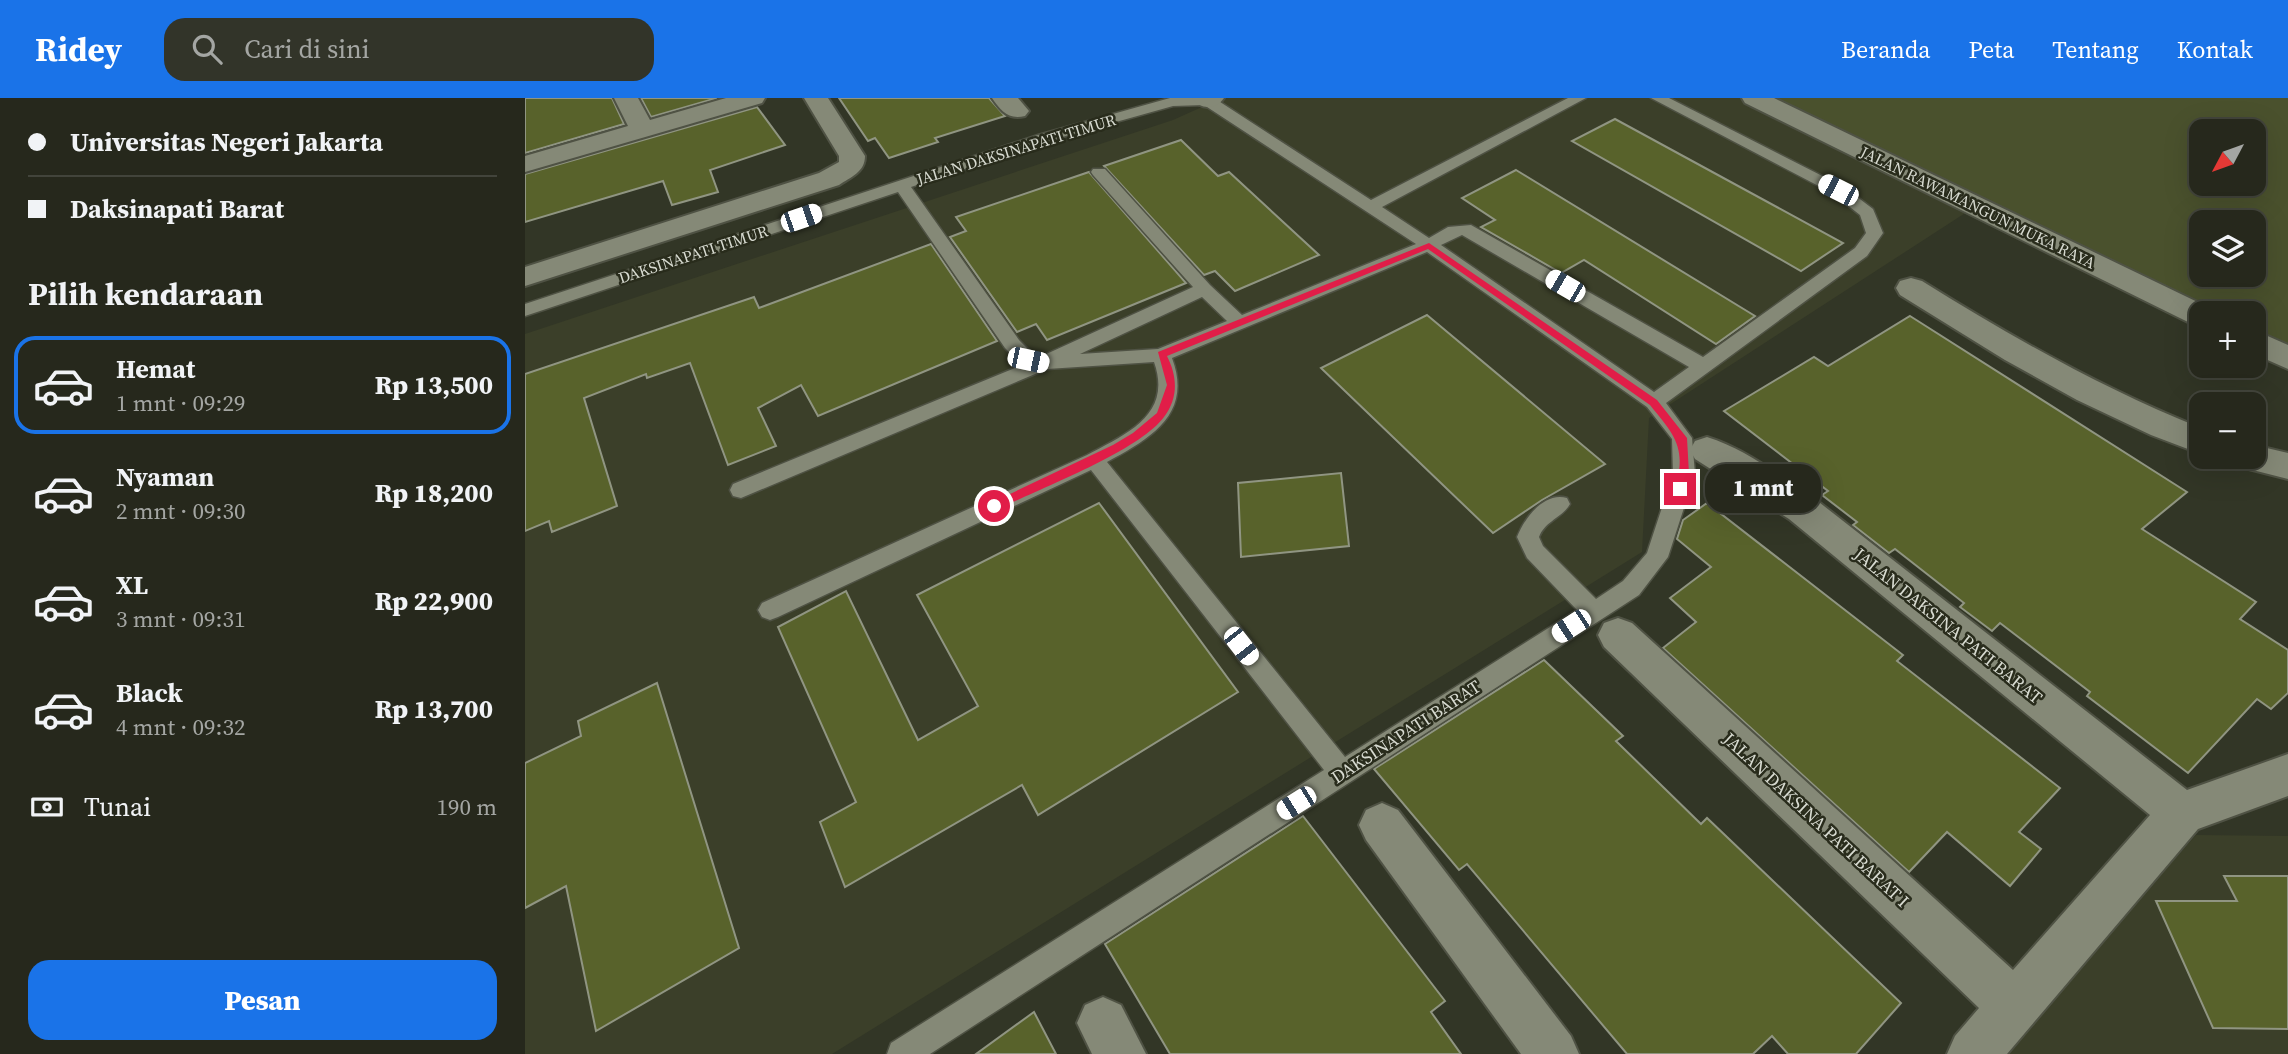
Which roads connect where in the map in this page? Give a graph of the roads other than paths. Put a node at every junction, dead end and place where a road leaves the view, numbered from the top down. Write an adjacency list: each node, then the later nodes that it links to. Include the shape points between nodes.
1 (626, 98): 9 (street)
2 (753, 98): 9 (street)
3 (816, 98): 15 (street, via 852,156 846,171)
4 (1579, 98): 13 (lane)
5 (1658, 98): 25 (lane, via 1838,190 1867,213 1875,233 1861,252)
6 (1754, 98): 19 (street, JALAN RAWAMANGUN MUKA RAYA)
7 (1207, 99): 8 (lane, JALAN DAKSINAPATI TIMUR); 13 (lane)
8 (1174, 100): 12 (lane, JALAN DAKSINAPATI TIMUR)
9 (643, 130): 10 (street)
10 (525, 164)
11 (1099, 173): 17 (lane)
12 (901, 185): 18 (lane, DAKSINAPATI TIMUR); 24 (lane, via 1012,344 1028,360)
13 (1370, 206): 14 (lane)
14 (1429, 245): 20 (lane); 25 (lane, via 1465,229); 26 (lane)
15 (525, 277)
16 (1912, 288): 27 (street, via 2017,353 2141,419)
17 (1204, 289): 20 (lane); 24 (lane)
18 (525, 310)
19 (2189, 310)
20 (1239, 322): 22 (lane)
21 (2266, 347): 23 (street)
22 (1161, 355): 24 (lane); 29 (lane, via 1171,372 1172,385 1161,415 1137,436)
23 (2288, 358)
24 (1044, 363): 32 (lane)
25 (1703, 366): 26 (lane)
26 (1654, 402): 28 (lane)
27 (2189, 437)
28 (1694, 444): 35 (lane, DAKSINAPATI BARAT, via 1657,557); 38 (street, JALAN DAKSINA PATI BARAT, via 1802,509)
29 (1094, 460): 34 (lane); 36 (lane)
30 (2266, 461): 31 (street)
31 (2288, 466)
32 (741, 491)
33 (1559, 504): 35 (lane, via 1533,523 1528,537 1535,552)
34 (770, 610)
35 (1606, 623): 36 (lane, DAKSINAPATI BARAT); 40 (street, JALAN DAKSINA PATI BARAT I)
36 (1342, 773): 41 (lane, DAKSINAPATI BARAT)
37 (2288, 775): 38 (street)
38 (2182, 813): 40 (street)
39 (1382, 825): 42 (street)
40 (2014, 1006): 43 (street)
41 (902, 1054)
42 (1553, 1054)
43 (1973, 1054)

